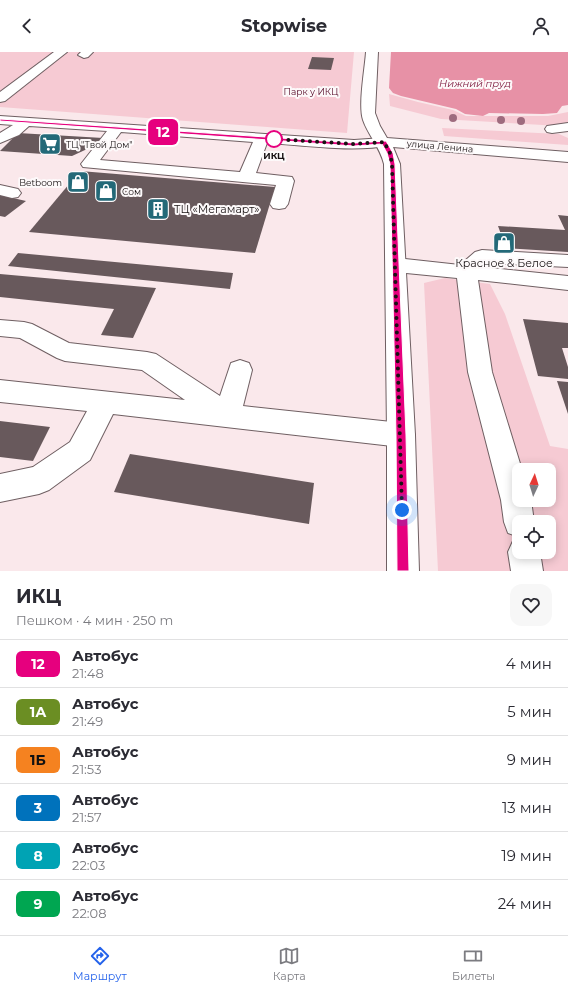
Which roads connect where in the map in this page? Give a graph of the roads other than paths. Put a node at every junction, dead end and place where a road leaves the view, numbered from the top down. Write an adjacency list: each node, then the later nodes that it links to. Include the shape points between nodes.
1 (61, 52): 3 (street)
2 (372, 52): 11 (street, via 368,105 370,121)
3 (0, 98)
4 (0, 120): 5 (street, улица Ленина)
5 (25, 122): 7 (street, улица Ленина); 9 (street, via 14,132)
6 (568, 127): 8 (street)
7 (116, 129): 10 (street, улица Ленина); 13 (street, via 89,164)
8 (552, 129)
9 (0, 139)
10 (261, 139): 11 (street, улица Ленина, via 354,144); 13 (street)
11 (384, 142): 12 (street, улица Ленина); 16 (street, via 392,164)
12 (568, 157)
13 (246, 177): 14 (street, via 286,181)
14 (279, 204)
15 (568, 261): 17 (street, via 482,256)
16 (396, 264): 17 (street); 24 (street)
17 (466, 271): 18 (street); 26 (street, via 480,372)
18 (568, 283)
19 (0, 328): 23 (street, via 24,330 65,352 147,361)
20 (240, 370): 23 (street)
21 (0, 391): 22 (street)
22 (106, 402): 23 (street); 25 (street, via 80,451 39,480)
23 (227, 415): 24 (street)
24 (401, 435): 28 (street)
25 (0, 488)
26 (518, 515)
27 (525, 559): 29 (street)
28 (403, 571)
29 (527, 571)

